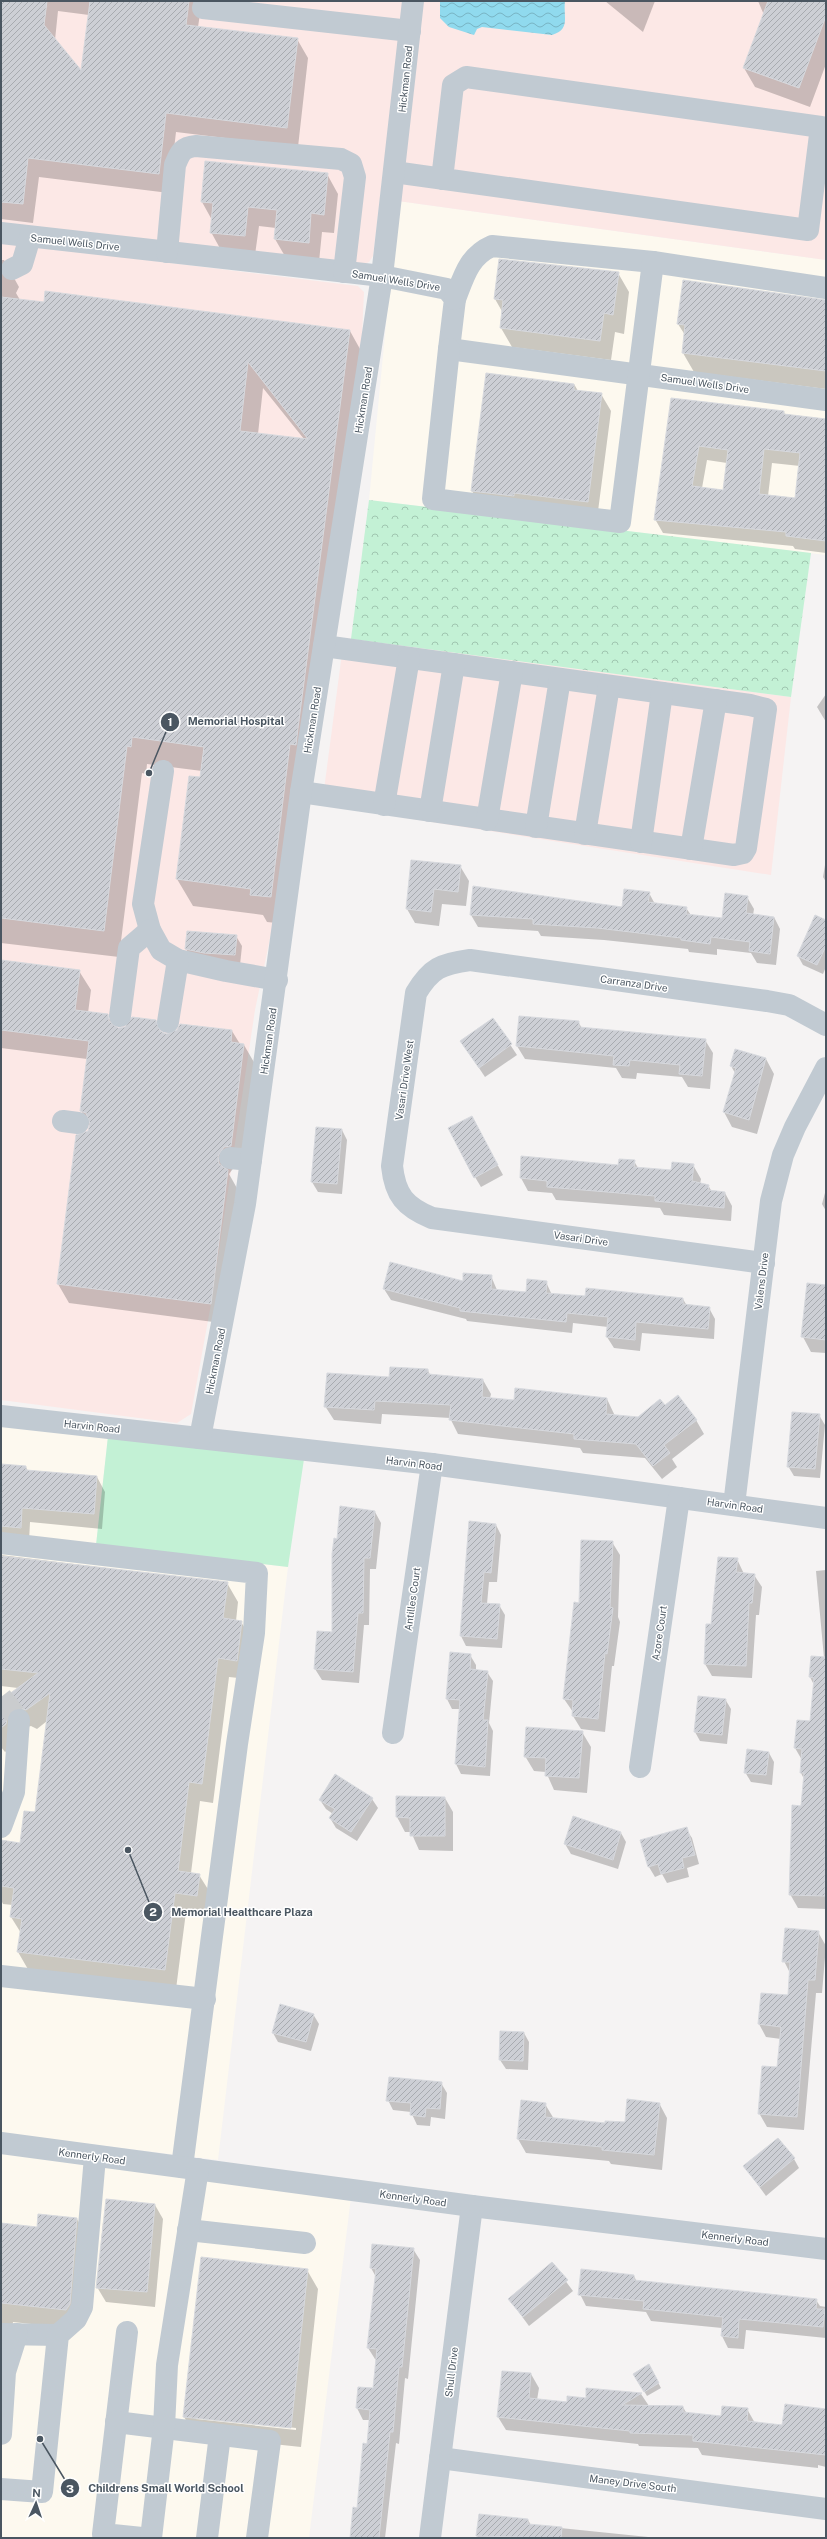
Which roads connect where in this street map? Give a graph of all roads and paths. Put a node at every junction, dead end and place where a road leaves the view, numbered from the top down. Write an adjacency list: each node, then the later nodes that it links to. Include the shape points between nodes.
1 (205, 1): 3 (street, via 203,8)
2 (413, 1): 3 (street, Hickman Road)
3 (410, 31): 4 (street, Hickman Road)
4 (394, 172): 5 (street); 12 (street, Hickman Road)
5 (442, 179): 5 (street, via 808,230 821,128 466,77 453,86)
6 (1, 233): 7 (street, Samuel Wells Drive)
7 (30, 237): 8 (street, Samuel Wells Drive); 10 (street, via 22,264)
8 (167, 252): 11 (street, Samuel Wells Drive); 11 (street, via 175,165 186,147 341,159 350,164 355,177)
9 (653, 262): 13 (street); 14 (street, via 492,246 480,251 472,259); 16 (street)
10 (12, 269)
11 (344, 272): 12 (street, Samuel Wells Drive)
12 (382, 276): 14 (street, Samuel Wells Drive, via 447,289); 18 (street, Hickman Road)
13 (826, 288)
14 (455, 299): 15 (street)
15 (449, 348): 16 (street, Samuel Wells Drive); 16 (street, via 433,499 620,522)
16 (639, 374): 17 (street, Samuel Wells Drive)
17 (826, 400)
18 (324, 646): 19 (street); 27 (street, Hickman Road)
19 (409, 658): 20 (street); 28 (street)
20 (454, 664): 21 (street); 29 (street)
21 (512, 672): 22 (street); 30 (street)
22 (560, 679): 23 (street); 31 (street)
23 (609, 686): 24 (street); 32 (street)
24 (662, 693): 25 (street); 33 (street)
25 (716, 700): 34 (street); 34 (street, via 766,709 746,848 743,853 734,855)
26 (163, 771): 35 (street, via 143,904)
27 (301, 792): 28 (street); 38 (street, Hickman Road)
28 (384, 805): 29 (street)
29 (430, 811): 30 (street)
30 (487, 820): 31 (street)
31 (536, 827): 32 (street)
32 (585, 834): 33 (street)
33 (641, 842): 34 (street)
34 (691, 849)
35 (150, 930): 36 (street, via 161,950); 39 (street, via 129,948)
36 (178, 960): 38 (street); 40 (street)
37 (438, 967): 41 (street, Carranza Drive, via 470,960 767,1001 789,1006); 45 (street, Vasari Drive West, via 426,977 416,993 392,1166 394,1184)
38 (277, 980): 44 (street, Hickman Road)
39 (120, 1016)
40 (168, 1022)
41 (826, 1025)
42 (826, 1068): 46 (street, Valens Drive, via 783,1155 771,1201)
43 (230, 1158): 44 (street)
44 (251, 1160): 48 (street, Hickman Road)
45 (404, 1200): 46 (street, Vasari Drive, via 414,1211 432,1218)
46 (764, 1263): 51 (street, Valens Drive)
47 (1, 1416): 48 (street, Harvin Road)
48 (200, 1438): 49 (street, Harvin Road)
49 (432, 1464): 50 (street, Harvin Road); 55 (street, Antilles Court)
50 (679, 1498): 51 (street, Harvin Road); 57 (street, Azore Court)
51 (734, 1505): 52 (street, Harvin Road)
52 (826, 1518)
53 (1, 1543): 61 (street, via 258,1573 254,1633 237,1744)
54 (19, 1720): 56 (street)
55 (393, 1733)
56 (9, 1748): 58 (street, via 14,1792)
57 (640, 1767)
58 (6, 1802): 59 (street)
59 (1, 1827)
60 (1, 1976): 61 (street)
61 (205, 1999): 64 (street)
62 (1, 2143): 63 (street, Kennerly Road)
63 (96, 2157): 64 (street, Kennerly Road); 71 (street, via 82,2307 76,2319)
64 (190, 2168): 65 (street, Kennerly Road); 66 (street)
65 (472, 2206): 68 (street, Kennerly Road); 76 (street, Shull Drive)
66 (188, 2230): 67 (street); 73 (street, via 167,2365)
67 (305, 2243)
68 (826, 2249)
69 (127, 2332): 72 (street)
70 (9, 2334): 71 (street); 74 (street)
71 (58, 2335): 77 (street, via 42,2492)
72 (116, 2422): 73 (street); 79 (street, via 103,2534)
73 (164, 2427): 75 (street); 80 (street)
74 (1, 2434)
75 (220, 2435): 81 (street); 82 (street, via 270,2441)
76 (440, 2458): 78 (street, Maney Drive South); 83 (street, Shull Drive)
77 (1, 2489)
78 (826, 2508)
79 (142, 2538)
80 (151, 2538)
81 (207, 2538)
82 (257, 2538)
83 (430, 2538)

